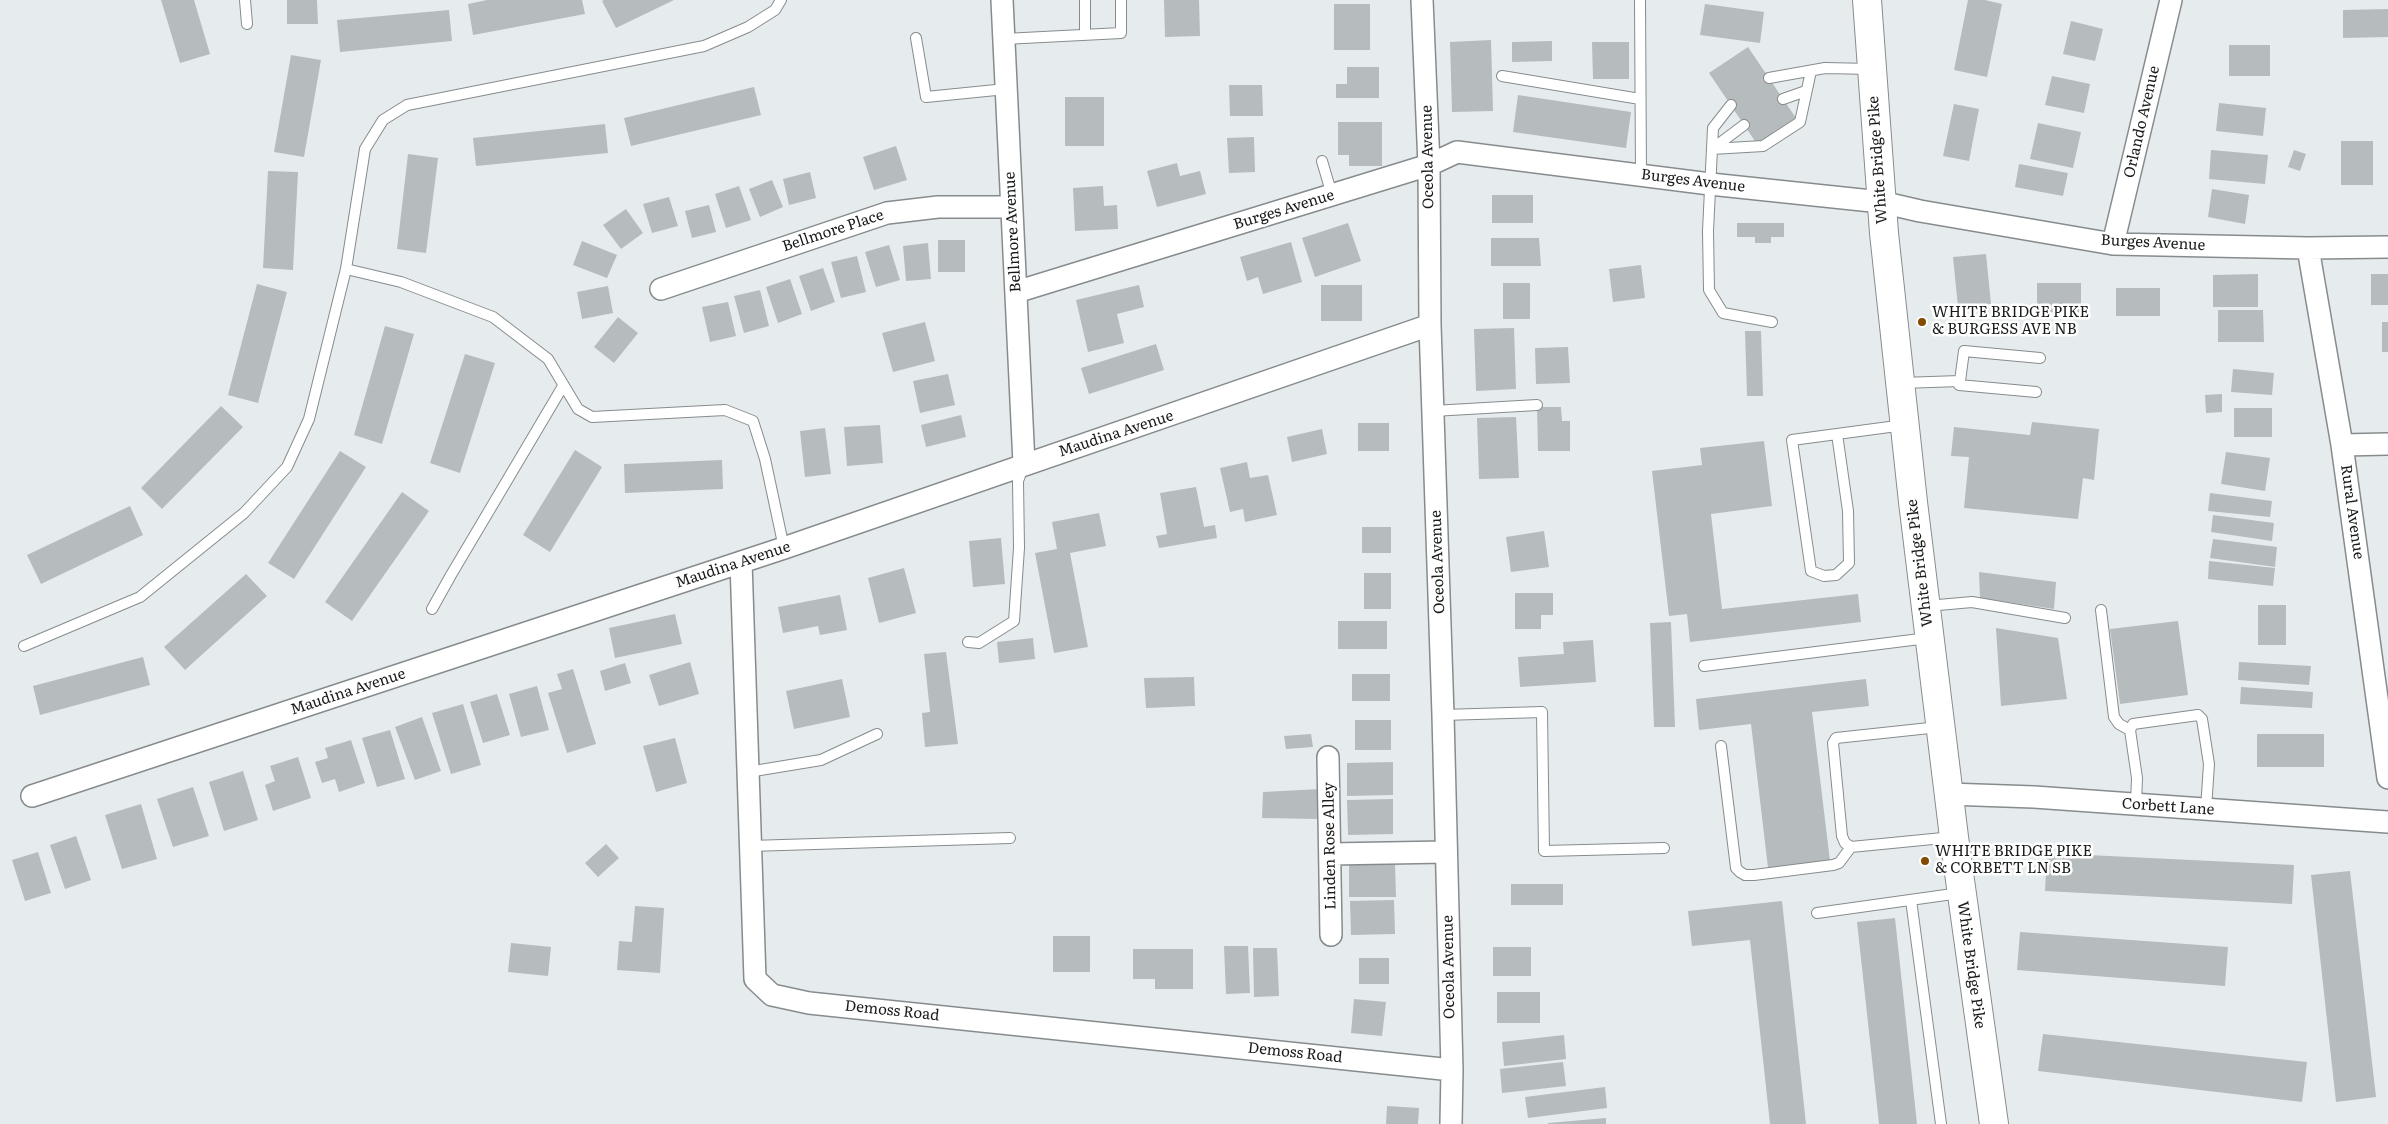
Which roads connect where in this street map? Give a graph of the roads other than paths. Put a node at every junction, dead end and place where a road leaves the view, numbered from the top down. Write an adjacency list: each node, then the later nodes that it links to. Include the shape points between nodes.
1 (245, 0): 10 (lane)
2 (781, 0): 35 (lane, via 775,10 748,27 704,46 407,105 383,120 365,149)
3 (1002, 0): 13 (street, Bellmore Avenue)
4 (1085, 0): 11 (lane)
5 (1121, 0): 11 (lane, via 1121,33)
6 (1422, 0): 26 (street, Oceola Avenue)
7 (1640, 0): 20 (lane)
8 (1868, 0): 14 (main road, White Bridge Pike)
9 (2171, 0): 32 (street, Orlando Avenue)
10 (247, 24)
11 (1085, 35): 13 (lane)
12 (916, 38): 18 (lane, via 926,97)
13 (1004, 39): 18 (street, Bellmore Avenue)
14 (1872, 69): 15 (lane, via 1825,68); 30 (main road, White Bridge Pike)
15 (1811, 71): 17 (lane); 19 (lane)
16 (1502, 76): 20 (lane)
17 (1769, 78)
18 (1006, 90): 31 (street, Bellmore Avenue)
19 (1806, 91): 21 (lane); 24 (lane, via 1800,122 1763,146)
20 (1640, 99): 27 (lane)
21 (1783, 100)
22 (1731, 105): 24 (lane, via 1713,128)
23 (1744, 125): 24 (lane)
24 (1712, 149): 28 (lane)
25 (1322, 160): 29 (lane)
26 (1429, 165): 27 (street, Burges Avenue, via 1457,152); 29 (street, Burges Avenue); 39 (street, Oceola Avenue)
27 (1641, 175): 28 (street, Burges Avenue)
28 (1710, 184): 30 (street, Burges Avenue); 38 (lane, via 1709,290 1723,313)
29 (1332, 195): 37 (street, Burges Avenue)
30 (1881, 202): 32 (street, Burges Avenue); 42 (main road, White Bridge Pike)
31 (1010, 207): 36 (street, Bellmore Place, via 938,207 886,213); 37 (street, Bellmore Avenue)
32 (2113, 244): 34 (street, Burges Avenue)
33 (2388, 246): 34 (street, Burges Avenue)
34 (2308, 248): 50 (street, Rural Avenue)
35 (346, 269): 43 (lane, via 401,282 493,317 548,359); 60 (lane, via 309,420 288,467 244,513 140,597)
36 (661, 289)
37 (1016, 292): 51 (street, Bellmore Avenue)
38 (1772, 322)
39 (1430, 325): 46 (street, Oceola Avenue); 51 (street, Maudina Avenue, via 1105,439)
40 (2040, 358): 41 (lane, via 1964,351)
41 (1960, 380): 42 (lane); 44 (lane, via 1960,385)
42 (1900, 383): 47 (main road, White Bridge Pike)
43 (563, 386): 52 (lane, via 578,409 592,417 725,410 753,421 766,459); 55 (lane)
44 (2036, 392)
45 (1537, 405): 46 (lane)
46 (1433, 410): 62 (street, Oceola Avenue)
47 (1905, 425): 48 (lane); 54 (main road, White Bridge Pike)
48 (1837, 434): 48 (lane, via 1792,440 1811,570 1824,576 1836,575 1849,563 1848,511)
49 (2388, 444): 50 (street)
50 (2342, 445): 69 (street, Rural Avenue)
51 (1024, 464): 52 (street, Maudina Avenue); 59 (lane, via 1018,481 1019,548 1014,621 979,643)
52 (784, 548): 53 (street, Maudina Avenue)
53 (741, 562): 68 (street, Demoss Road); 71 (street, Maudina Avenue)
54 (1926, 606): 57 (lane, via 1972,602); 58 (main road, White Bridge Pike)
55 (432, 610)
56 (2101, 610): 64 (lane, via 2114,717)
57 (2065, 618)
58 (1929, 638): 61 (lane); 63 (main road, White Bridge Pike)
59 (968, 642)
60 (24, 646)
61 (1704, 666)
62 (1443, 715): 79 (lane, via 1542,712 1544,851); 80 (street, Oceola Avenue)
63 (1940, 727): 70 (main road, White Bridge Pike); 78 (lane, via 1836,738 1833,743 1842,836)
64 (2130, 730): 72 (lane, via 2137,778); 73 (lane, via 2133,724 2198,715 2202,719 2209,764)
65 (877, 734): 68 (lane, via 821,760)
66 (1721, 746): 78 (lane, via 1736,868 1740,872 1754,875 1833,865 1839,863)
67 (1328, 757): 81 (street, Linden Rose Alley)
68 (748, 772): 77 (street, Demoss Road)
69 (2388, 778)
70 (1948, 794): 72 (street, Corbett Lane); 75 (main road, White Bridge Pike)
71 (32, 796)
72 (2136, 804): 73 (street, Corbett Lane)
73 (2206, 809): 74 (street, Corbett Lane)
74 (2388, 822)
75 (1954, 837): 78 (lane); 82 (main road, White Bridge Pike)
76 (1010, 838): 77 (lane)
77 (750, 846): 86 (street, Demoss Road, via 755,979 772,995 809,1003)
78 (1852, 847)
79 (1664, 848)
80 (1446, 852): 81 (street); 86 (street, Oceola Avenue)
81 (1330, 854): 85 (street, Linden Rose Alley)
82 (1961, 893): 83 (lane); 89 (main road, White Bridge Pike)
83 (1911, 900): 84 (lane); 88 (lane)
84 (1817, 913)
85 (1331, 935)
86 (1452, 1070): 87 (street, Oceola Avenue)
87 (1451, 1124)
88 (1941, 1124)
89 (1994, 1124)

